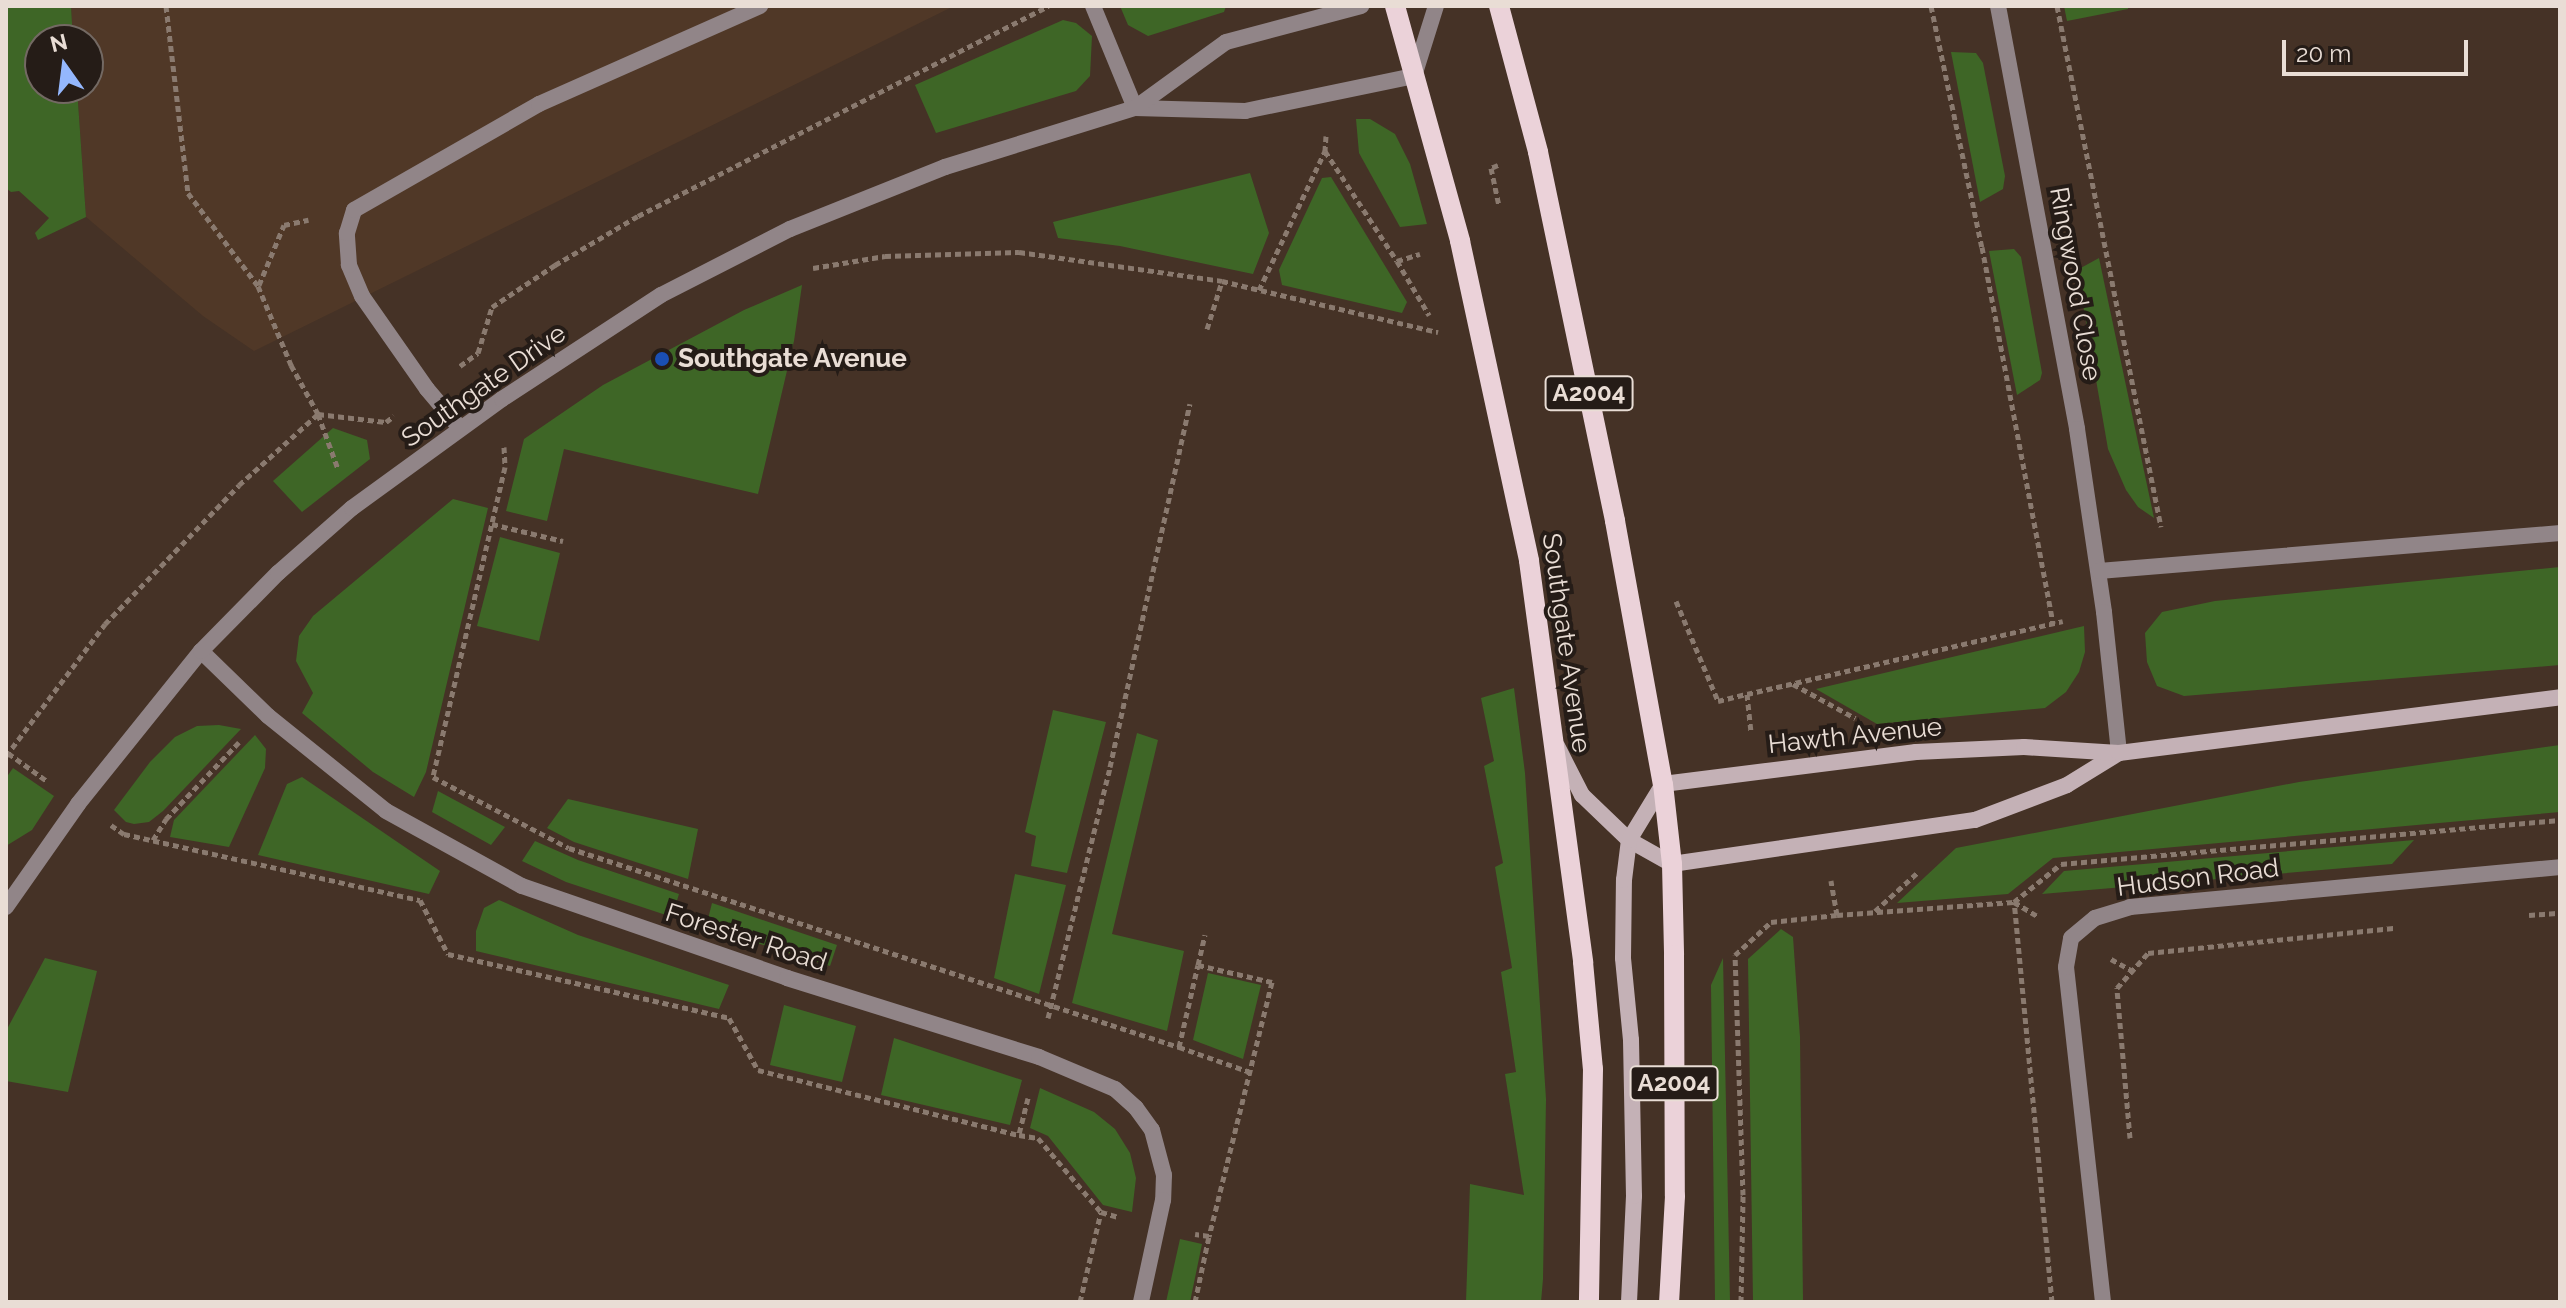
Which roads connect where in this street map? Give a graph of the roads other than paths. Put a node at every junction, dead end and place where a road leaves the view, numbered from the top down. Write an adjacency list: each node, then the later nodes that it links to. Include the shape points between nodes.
1 (760, 6): 10 (street, via 539,104 354,210 347,233 349,265 362,296)
2 (1093, 6): 9 (street)
3 (1361, 6): 9 (street, Southgate Drive, via 1226,42)
4 (1395, 6): 8 (main road, Southgate Avenue / A2004)
5 (1436, 6): 8 (street)
6 (1499, 6): 17 (main road, A2004, via 1538,152)
7 (1998, 6): 12 (street, Ringwood Close, via 2056,305)
8 (1414, 76): 9 (street, Southgate Drive, via 1245,111); 15 (main road, Southgate Avenue / A2004, via 1460,241 1516,485)
9 (1135, 108): 10 (street, Southgate Drive, via 945,167 790,229 661,295)
10 (460, 428): 13 (street, Southgate Drive, via 352,508)
11 (2560, 533): 12 (street)
12 (2099, 571): 16 (street, Ringwood Close)
13 (201, 651): 21 (street, Southgate Drive, via 78,804); 22 (street, Forester Road, via 266,713 386,811 522,886 787,978 1039,1057 1115,1089 1152,1130 1164,1175)
14 (2560, 697): 16 (street, Hawth Avenue)
15 (1554, 741): 18 (street, via 1582,795); 23 (main road, Southgate Avenue / A2004, via 1593,1069)
16 (2119, 753): 17 (street, Hawth Avenue, via 2024,747 1916,752); 19 (street, Hawth Avenue, via 2067,785 1975,820)
17 (1663, 784): 18 (street); 19 (main road, A2004)
18 (1629, 840): 19 (street); 24 (street, via 1623,958 1631,1040)
19 (1672, 864): 25 (main road, A2004, via 1675,1196)
20 (2560, 867): 26 (street, Hudson Road, via 2130,907 2095,918 2071,938 2066,967)
21 (6, 907)
22 (1141, 1302)
23 (1589, 1302)
24 (1629, 1302)
25 (1669, 1302)
26 (2103, 1302)

